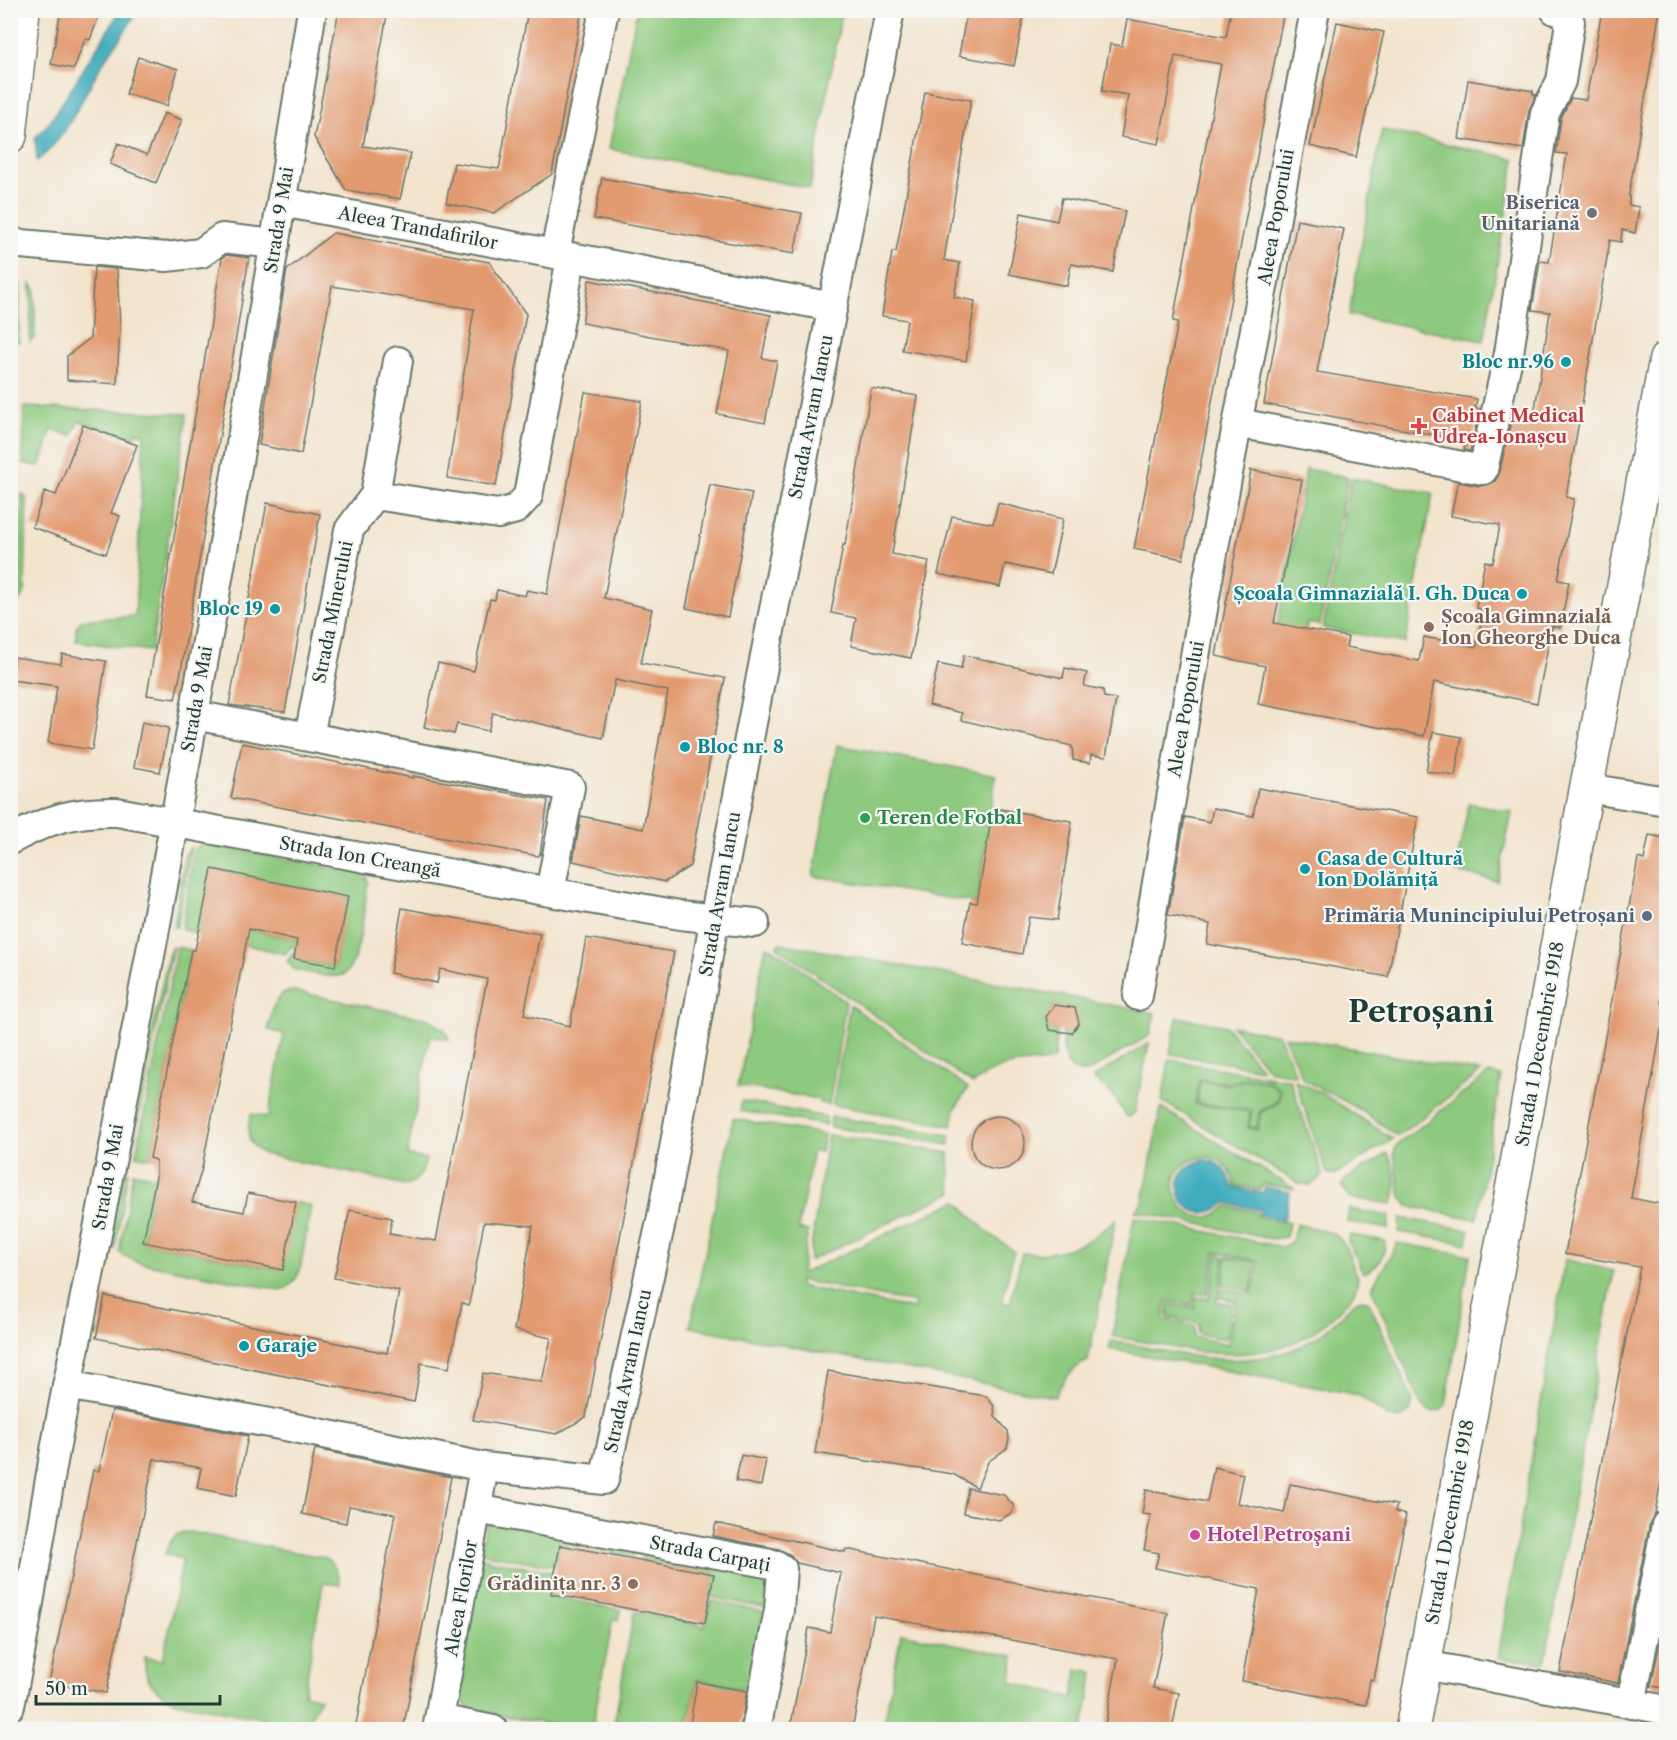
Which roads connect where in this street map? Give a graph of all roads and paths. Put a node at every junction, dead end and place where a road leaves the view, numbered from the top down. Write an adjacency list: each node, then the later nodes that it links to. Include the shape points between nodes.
1 (23, 10): 7 (main road)
2 (312, 10): 8 (street, Strada 9 Mai)
3 (604, 10): 11 (street)
4 (890, 10): 12 (street, Strada Avram Iancu)
5 (1315, 10): 15 (street, Aleea Poporului)
6 (1555, 10): 15 (street, via 1563,12 1570,22 1561,81 1545,113 1509,353 1483,470)
7 (10, 136)
8 (282, 202): 10 (street, Strada 9 Mai); 11 (street, Aleea Trandafirilor)
9 (10, 243): 10 (street, via 166,257 201,253 222,238)
10 (275, 244): 17 (street, Strada 9 Mai)
11 (563, 255): 12 (street); 16 (street, via 528,496 516,509 498,514)
12 (833, 307): 24 (street, Strada Avram Iancu)
13 (1666, 359): 19 (main road, Strada 1 Decembrie 1918)
14 (398, 361): 16 (street)
15 (1238, 423): 26 (street, Aleea Poporului)
16 (375, 495): 18 (street, Strada Minerului, via 349,530)
17 (194, 715): 18 (street); 21 (street, Strada 9 Mai)
18 (309, 737): 23 (street, via 570,787)
19 (1587, 788): 20 (street); 31 (main road, Strada 1 Decembrie 1918)
20 (1666, 801)
21 (175, 823): 22 (street, Strada Ion Creangă, via 88,811 58,817); 23 (street, Strada Ion Creangă); 27 (street, Strada 9 Mai)
22 (10, 840)
23 (550, 892): 24 (street, Strada Ion Creangă)
24 (714, 920): 25 (street, Strada Ion Creangă); 28 (street, Strada Avram Iancu, via 662,1217 604,1480)
25 (755, 923)
26 (1138, 996)
27 (67, 1385): 28 (street); 33 (street, Strada 9 Mai)
28 (484, 1467): 29 (street, Aleea Florilor)
29 (477, 1509): 35 (street, Aleea Florilor); 37 (street, Strada Carpați, via 783,1569)
30 (1666, 1525): 32 (street)
31 (1424, 1665): 32 (street); 38 (main road, Strada 1 Decembrie 1918)
32 (1631, 1704): 34 (street)
33 (10, 1706)
34 (1666, 1710)
35 (438, 1724): 36 (street)
36 (493, 1730)
37 (756, 1730)
38 (1412, 1730)

